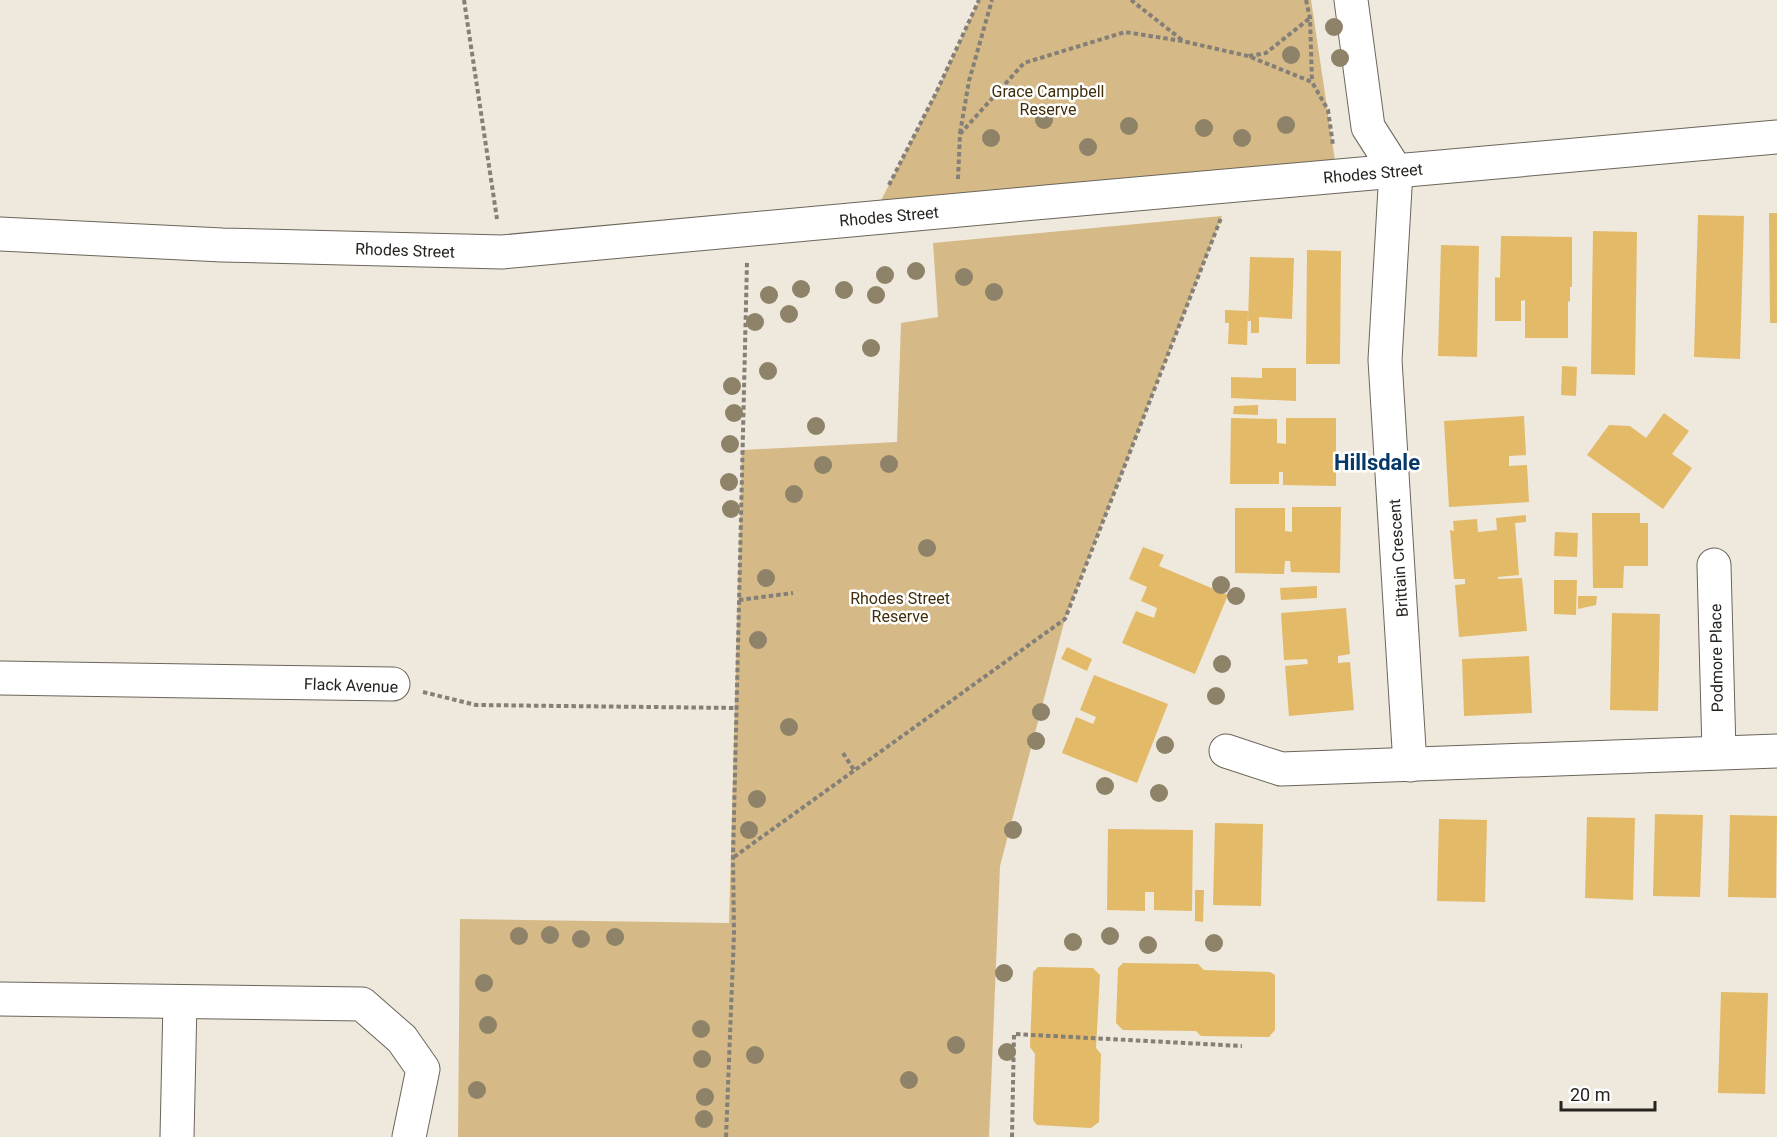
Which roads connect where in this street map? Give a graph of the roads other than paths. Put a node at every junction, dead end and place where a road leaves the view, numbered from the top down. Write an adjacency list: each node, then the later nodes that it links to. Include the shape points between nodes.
1 (1351, 0): 3 (street, via 1368,127)
2 (1777, 137): 3 (street, Rhodes Street)
3 (1396, 171): 4 (street, Rhodes Street, via 502,252 222,245); 11 (street, Brittain Crescent, via 1385,360)
4 (0, 234)
5 (1714, 565): 10 (street, Podmore Place)
6 (0, 678): 7 (street, Flack Avenue)
7 (393, 684)
8 (1226, 751): 11 (street, via 1281,769)
9 (1777, 751): 10 (street)
10 (1719, 752): 11 (street)
11 (1410, 765)
12 (0, 999): 13 (street)
13 (180, 1002): 14 (street); 15 (street, via 362,1004 402,1039 423,1069)
14 (177, 1137)
15 (409, 1137)

